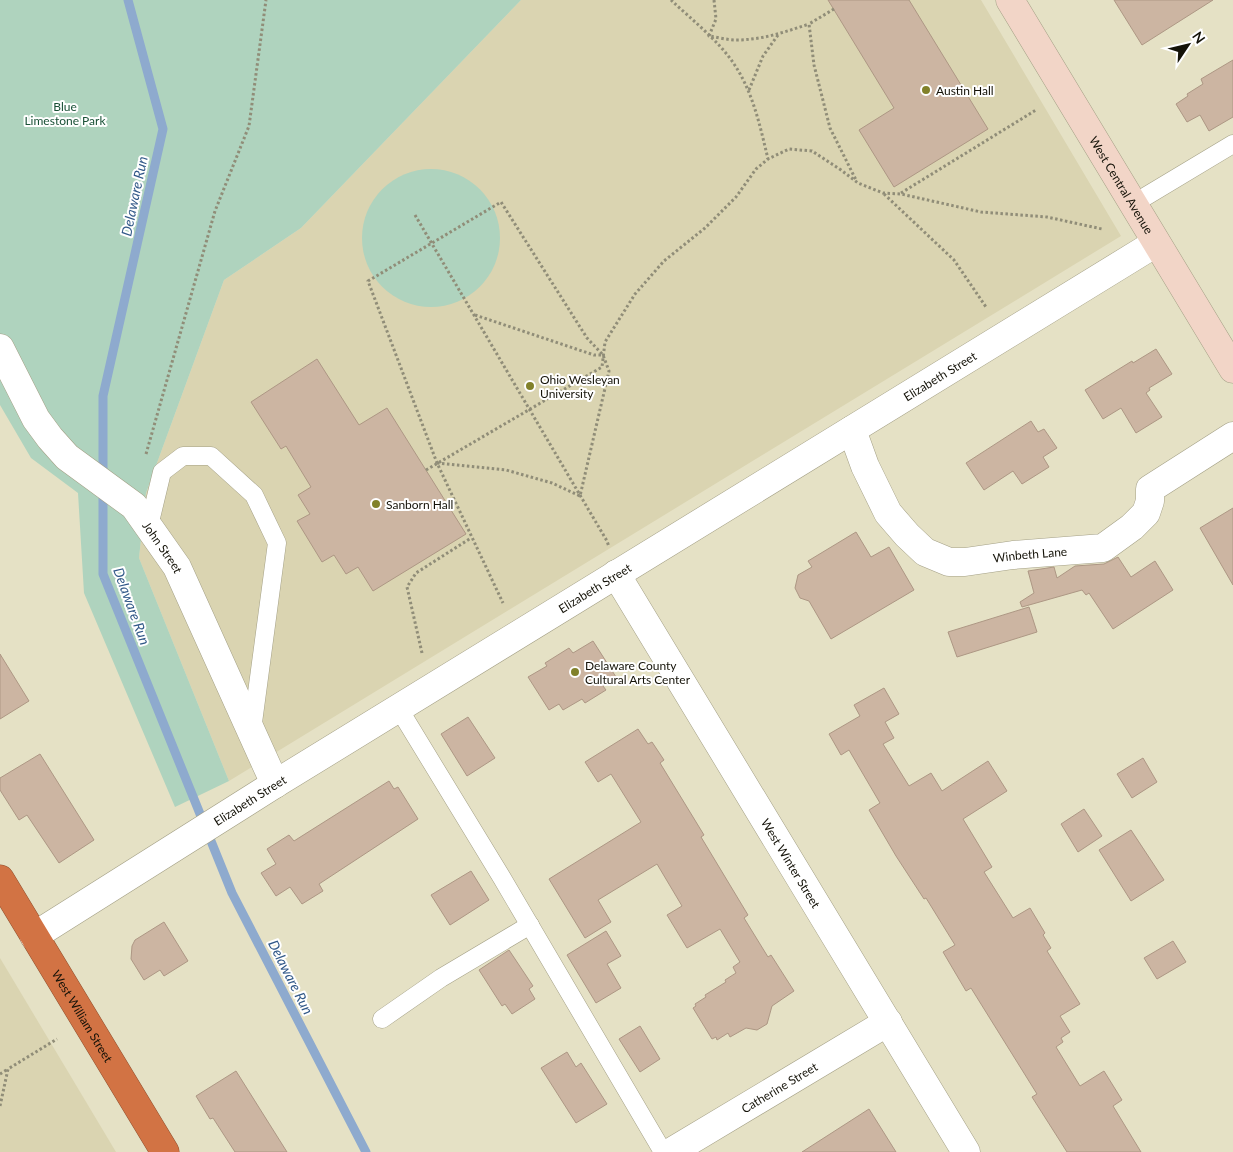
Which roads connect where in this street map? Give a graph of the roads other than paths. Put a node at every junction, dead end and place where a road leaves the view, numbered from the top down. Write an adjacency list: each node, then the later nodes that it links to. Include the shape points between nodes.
1 (1010, 0): 3 (main road, West Central Avenue)
2 (1233, 144): 3 (lane)
3 (1133, 204): 4 (main road, West Central Avenue)
4 (1156, 243): 6 (main road, West Central Avenue); 7 (street, Elizabeth Street)
5 (0, 348): 9 (street, John Street, via 36,419 50,438 67,457)
6 (1233, 370)
7 (852, 430): 8 (street, Winbeth Lane, via 888,513 925,552 949,562 1102,548 1146,513 1150,489); 10 (street, Elizabeth Street)
8 (1233, 436)
9 (141, 516): 12 (street, John Street, via 176,566); 12 (lane, via 162,472 183,456 211,456 254,495 276,543)
10 (616, 574): 11 (street, Elizabeth Street); 18 (street, West Winter Street)
11 (399, 709): 13 (street, Elizabeth Street); 15 (lane)
12 (252, 732): 13 (street, John Street)
13 (275, 784): 16 (street, Elizabeth Street)
14 (0, 879): 16 (highway, West William Street)
15 (530, 925): 17 (lane, via 441,978); 20 (lane)
16 (34, 936): 19 (highway, West William Street)
17 (382, 1019)
18 (888, 1022): 21 (street, Catherine Street); 22 (street, West Winter Street)
19 (165, 1152)
20 (663, 1152)
21 (671, 1152)
22 (966, 1152)

